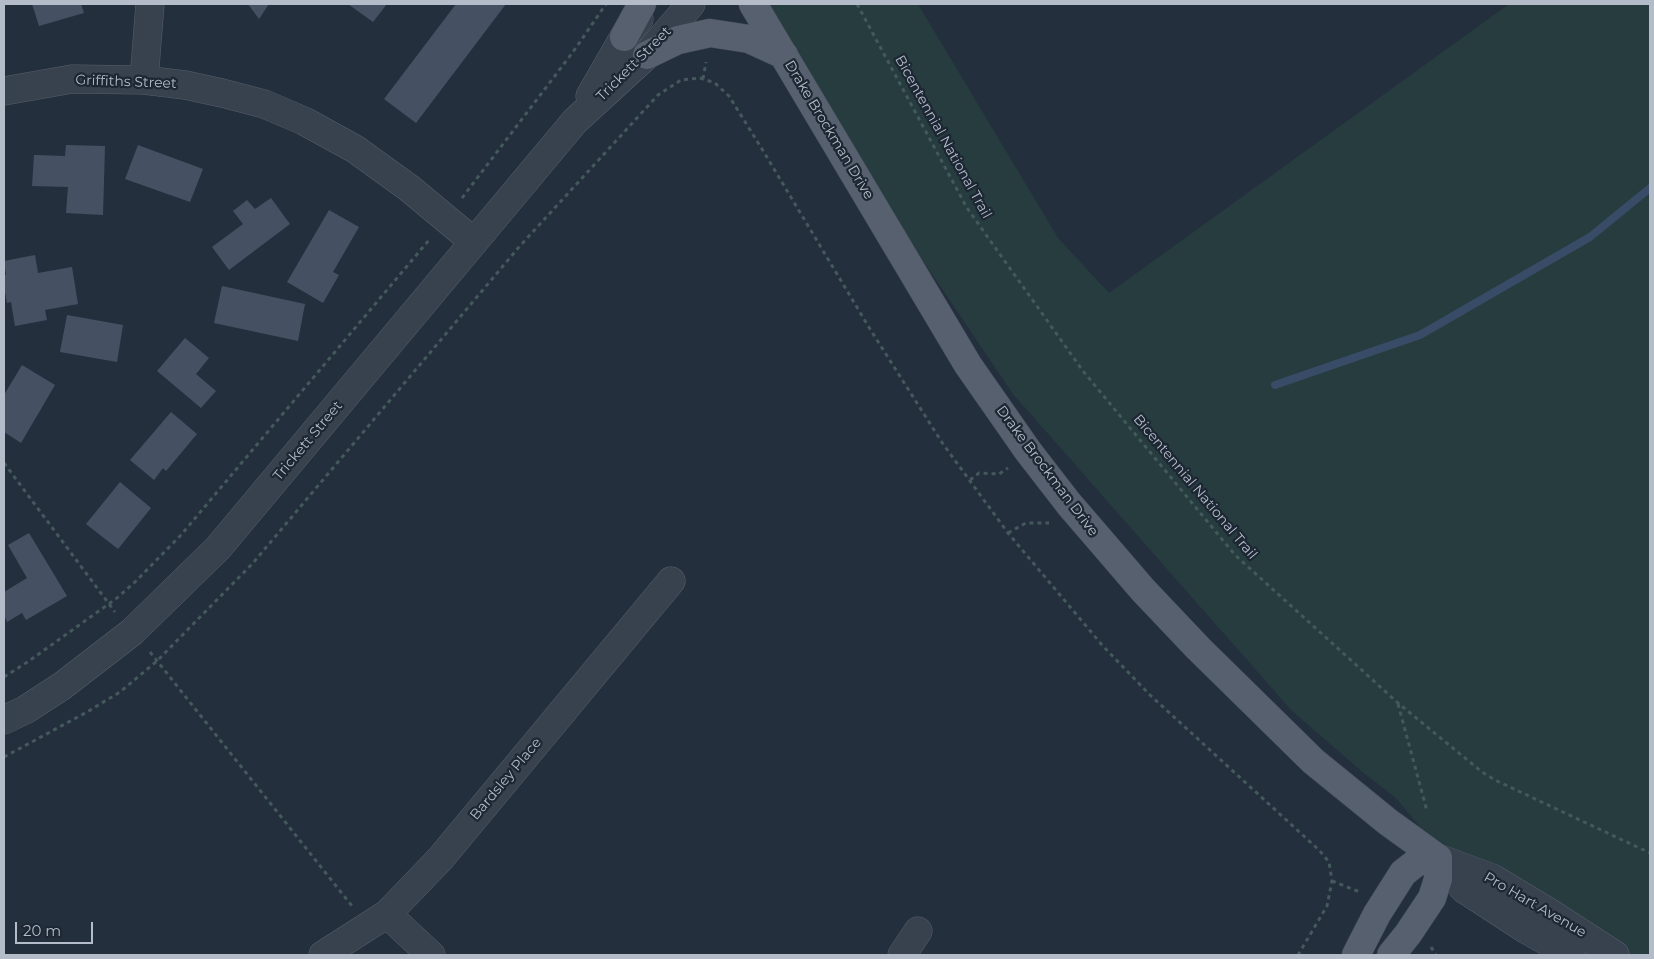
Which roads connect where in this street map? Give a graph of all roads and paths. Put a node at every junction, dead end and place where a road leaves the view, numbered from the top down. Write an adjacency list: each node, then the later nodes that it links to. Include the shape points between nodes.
1 (150, 4): 11 (street)
2 (606, 4): 14 (path)
3 (642, 4): 8 (main road)
4 (651, 4): 8 (street, Trickett Street)
5 (691, 4): 9 (street, Trickett Street)
6 (753, 4): 10 (main road, Drake Brockman Drive)
7 (857, 4): 23 (path, Bicentennial National Trail, via 967,208 1084,371 1235,556)
8 (624, 37): 13 (street, Trickett Street)
9 (647, 55): 10 (main road, via 678,40 710,33 749,39); 13 (street, Trickett Street)
10 (784, 55): 17 (main road, Drake Brockman Drive, via 968,365)
11 (144, 80): 12 (street, Griffiths Street, via 72,79); 14 (street, Griffiths Street, via 222,92 264,104 304,121 355,149 410,188)
12 (4, 91)
13 (575, 121): 15 (street, Trickett Street)
14 (446, 219): 15 (street, Griffiths Street); 20 (path, via 181,535 136,581)
15 (474, 242): 24 (street, Trickett Street, via 218,548 132,632 62,686)
16 (4, 463): 20 (path)
17 (1069, 504): 18 (path, via 1048,524 1026,523); 28 (main road, Drake Brockman Drive, via 1198,648 1313,761)
18 (1008, 533): 21 (path, via 943,444 729,96 715,83 703,79 681,80 658,95 519,247 253,563); 34 (path, via 1096,638 1150,696 1329,862 1332,881 1327,906)
19 (671, 582): 29 (street, Bardsley Place, via 440,859)
20 (108, 604): 22 (path)
21 (158, 661): 25 (path, via 112,697); 29 (path)
22 (4, 677)
23 (1398, 703): 26 (path); 27 (path, Bicentennial National Trail, via 1495,780)
24 (4, 720)
25 (4, 757)
26 (1426, 811)
27 (1650, 853)
28 (1438, 858): 35 (main road, via 1416,862 1403,873); 36 (main road, via 1438,879 1432,898); 37 (street, Pro Hart Avenue, via 1464,889); 38 (street, Pro Hart Avenue, via 1492,878)
29 (377, 920): 31 (street, Bardsley Place); 32 (street)
30 (918, 931): 33 (street)
31 (323, 955)
32 (431, 955)
33 (902, 955)
34 (1298, 955)
35 (1356, 955)
36 (1391, 955)
37 (1571, 955)
38 (1615, 955)

